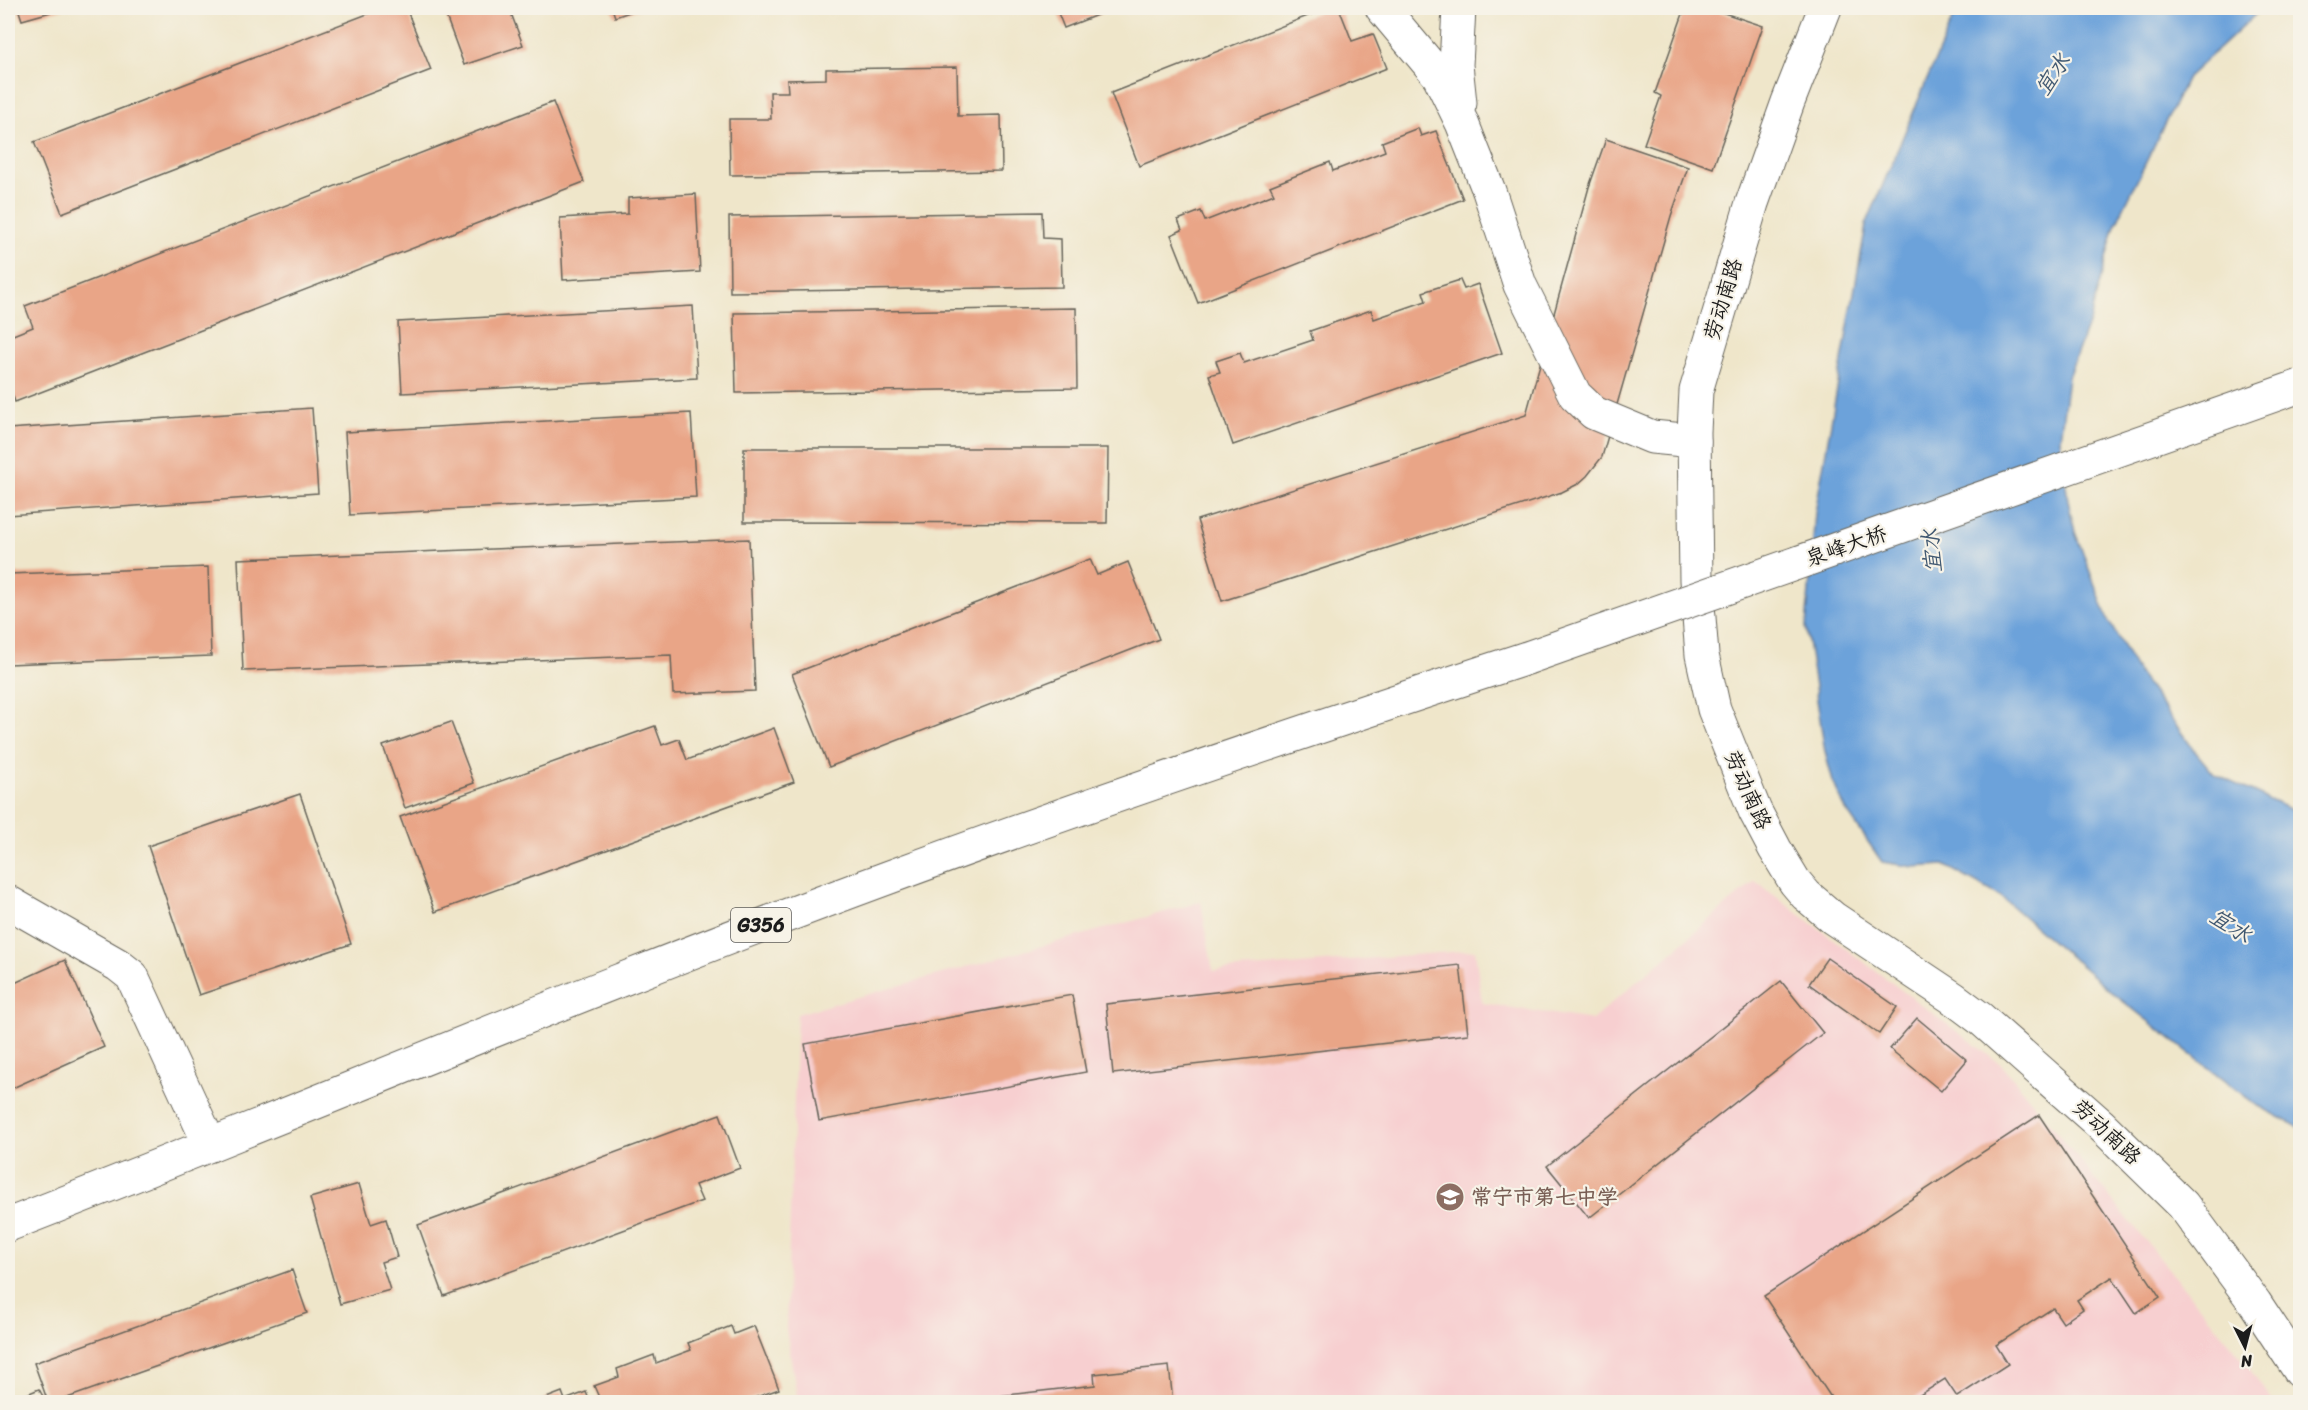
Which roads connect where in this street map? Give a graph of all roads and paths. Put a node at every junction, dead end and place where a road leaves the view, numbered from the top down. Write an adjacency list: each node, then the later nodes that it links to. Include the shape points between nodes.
1 (1382, 8): 4 (main road, via 1439,76)
2 (1459, 8): 4 (main road, via 1455,65)
3 (1825, 8): 6 (main road, 劳动南路, via 1752,203 1696,392)
4 (1462, 123): 6 (main road, via 1520,285 1575,395 1594,413 1652,437)
5 (2301, 386): 8 (main road, 泉峰大桥 / G356, bridge, via 1527,658 1225,757 887,878 598,988)
6 (1694, 441): 10 (main road, 劳动南路, via 1696,591 1702,655 1713,709 1755,811 1795,882 1833,918 1981,1019 2183,1204)
7 (8, 902): 8 (main road, via 118,964 132,976)
8 (210, 1145): 9 (main road, G356)
9 (8, 1225)
10 (2301, 1371)

